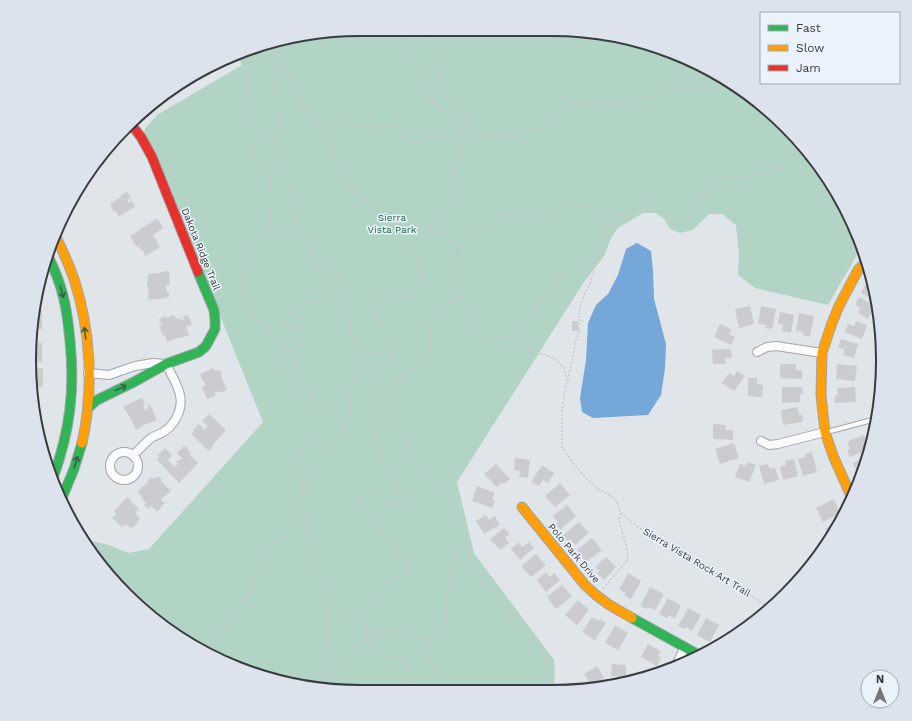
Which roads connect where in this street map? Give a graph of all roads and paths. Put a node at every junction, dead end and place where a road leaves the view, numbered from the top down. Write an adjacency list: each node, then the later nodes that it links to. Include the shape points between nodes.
1 (402, 36): 9 (path, via 424,90 433,103)
2 (431, 36): 9 (path, via 436,49 436,67 443,84 468,121)
3 (275, 48): 7 (path)
4 (270, 49): 15 (path, via 275,69 271,91 283,119 275,138 275,155 279,170 288,182 298,225)
5 (250, 56): 12 (path, via 247,97 241,110 246,122 267,134 268,139 255,152 255,158 271,184)
6 (722, 85): 9 (path, via 715,92 707,87 694,86 641,99 624,98 606,107 588,103 575,104 539,128 527,128 513,133)
7 (313, 122): 9 (path, via 369,128 394,127 416,143 422,142 432,132 455,139); 13 (path, via 330,136 335,154 347,172 352,187 363,198 377,208)
8 (134, 128): 25 (street, Dakota Ridge Trail, via 152,157 214,310 215,329 206,346 199,352)
9 (466, 135): 13 (path, via 450,179 452,210 448,214 437,215)
10 (796, 148): 11 (path, via 785,166 769,172 717,181 707,190 697,209 684,225 672,224 663,211 649,203)
11 (624, 214): 16 (path, via 613,215 578,205 565,206 547,217 534,220 524,221 506,214 490,221 469,239); 17 (path, Sierra Vista Rock Art Trail, via 614,220 602,234)
12 (271, 218): 15 (path, via 285,235); 22 (path, via 244,262 241,290 249,311)
13 (429, 231): 16 (path, via 443,235); 44 (path, via 412,245 412,252 418,260 417,271 425,284 424,289 410,297 389,289 376,301 378,319 386,328 393,359 387,362 374,352 369,352 366,359 381,382 371,402 372,409 381,422 375,440 380,460 394,482 412,501 410,506 400,507 398,503 382,499 373,491 362,494 362,507 371,519 379,524 393,548 406,557 411,570 405,577 390,580 383,586 371,609)
14 (59, 242): 26 (street, one-way to 14, via 88,352 81,305 71,268)
15 (311, 246): 22 (path, via 315,265 328,287 320,300 305,302 286,312 285,321 304,331 306,336 303,345); 30 (path, via 326,258 337,277 353,346 354,371 348,424)
16 (458, 254): 20 (path)
17 (595, 258): 21 (path, via 588,264 571,268 562,274 529,321 516,333); 27 (path, Sierra Vista Rock Art Trail, via 594,271 578,316 579,332)
18 (51, 262): 34 (street, one-way to 34, via 63,293 68,318 73,381 66,441)
19 (862, 266): 24 (street, via 832,323)
20 (460, 296): 21 (path, via 468,315 484,337 489,340); 40 (path, via 438,312 432,324 430,354 426,362 403,375 393,386 387,408 400,424 408,447 443,493 461,525)
21 (507, 337): 27 (path, via 528,346 535,353 556,360 564,368)
22 (289, 350): 30 (path, via 302,378 318,400 341,420); 35 (path, via 278,358 278,368 289,377 291,387 309,405 313,416 314,428 311,438 298,458)
23 (757, 352): 24 (street, via 776,346)
24 (822, 353): 31 (street, via 821,395)
25 (166, 364): 26 (street, Dakota Ridge Trail, via 135,366 109,375); 28 (street, Dakota Ridge Trail, one-way to 25, via 96,400); 33 (street, via 180,395 176,419 166,430 151,438)
26 (88, 372): 28 (street)
27 (567, 381): 39 (path, Sierra Vista Rock Art Trail, via 562,409 562,446 588,480 616,500)
28 (88, 408): 37 (street, one-way to 28, via 84,438)
29 (871, 420): 31 (lane)
30 (344, 431): 35 (path, via 315,459 308,475 307,487)
31 (825, 432): 32 (street, via 778,444 769,445); 36 (street)
32 (761, 441)
33 (134, 456)
34 (56, 472)
35 (303, 490): 42 (path, via 308,510 304,522 309,538 308,554 311,569 328,582); 49 (path, via 299,499 299,513 294,522 287,533 266,553 259,576 231,612 227,625 213,640)
36 (849, 491)
37 (64, 493)
38 (522, 507): 41 (street, Polo Park Drive)
39 (621, 513): 41 (path, via 619,519 628,553 627,560); 43 (path, Sierra Vista Rock Art Trail, via 651,537 678,550)
40 (464, 546): 46 (path, via 449,566 444,628); 57 (path, via 469,568 491,588 543,654 547,662)
41 (596, 595): 47 (street, Polo Park Drive)
42 (333, 597): 44 (path, via 343,610); 51 (path, via 326,632 329,654)
43 (765, 604)
44 (360, 613): 45 (path)
45 (368, 637): 46 (path, via 386,630); 54 (path, via 350,654); 55 (path, via 375,652 403,659 408,665 408,679)
46 (431, 642): 56 (path, via 427,654 437,672)
47 (685, 647): 48 (street, Polo Park Drive); 50 (street)
48 (694, 652)
49 (219, 653)
50 (679, 659)
51 (323, 673): 52 (path, via 309,675); 53 (path); 54 (path, via 330,673)
52 (303, 680)
53 (322, 682)
54 (341, 682)
55 (412, 685)
56 (440, 685)
57 (545, 685)

